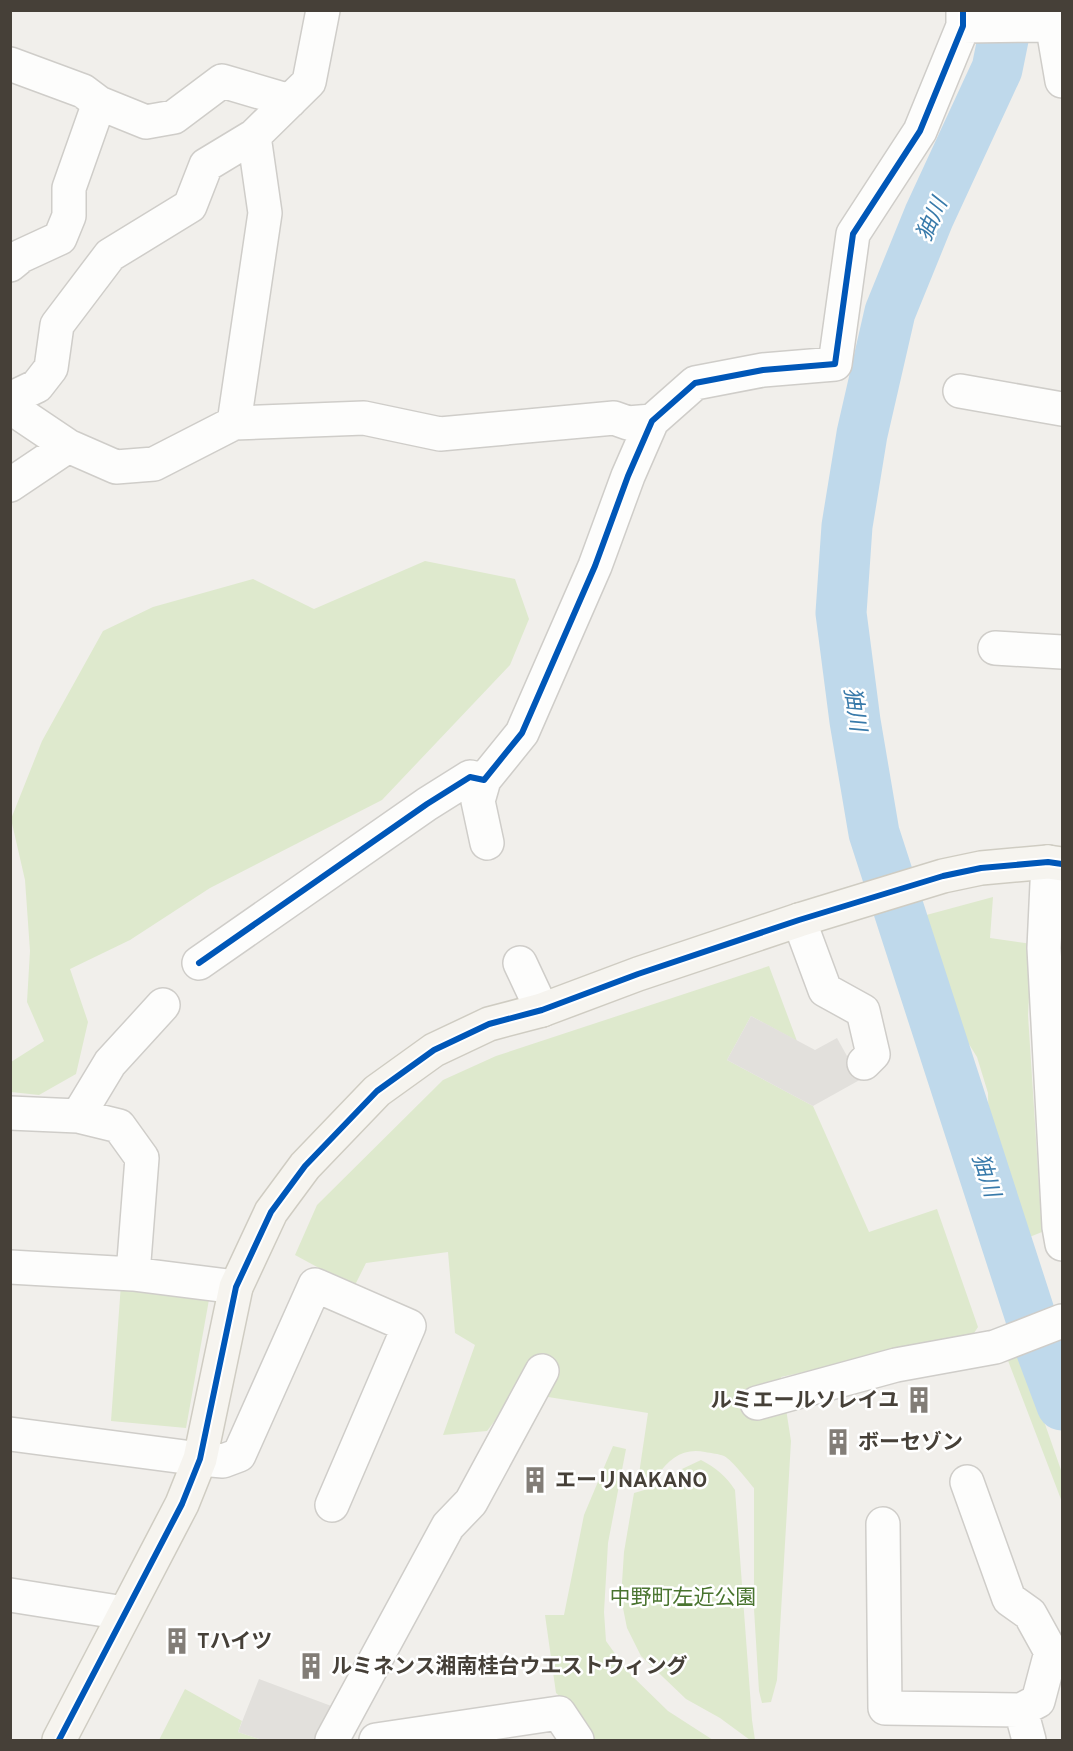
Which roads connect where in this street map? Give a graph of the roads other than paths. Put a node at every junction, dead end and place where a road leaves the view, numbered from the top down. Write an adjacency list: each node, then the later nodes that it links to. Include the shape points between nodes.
1 (323, 10): 6 (street, via 309,82)
2 (1049, 19): 3 (street); 5 (street)
3 (966, 21): 14 (street, via 920,131 854,234 835,364 763,370 695,383)
4 (10, 64): 7 (street, via 83,91)
5 (1062, 81)
6 (290, 101): 7 (street, via 222,81 174,117 146,122); 8 (street)
7 (99, 103): 9 (street, via 69,188 69,216 60,238)
8 (254, 136): 11 (street, via 206,165 190,206 110,255 57,325 51,368 37,386); 15 (street, via 265,213)
9 (10, 265)
10 (960, 391): 13 (street)
11 (10, 399)
12 (10, 407): 16 (street)
13 (1062, 409)
14 (652, 421): 15 (street, via 628,423 614,418 440,434 364,418); 20 (street, via 595,566 522,733)
15 (234, 423): 16 (street, via 154,464 116,467)
16 (68, 446): 17 (street)
17 (10, 485)
18 (995, 648): 19 (street)
19 (1062, 652)
20 (484, 780): 21 (street, via 478,801); 24 (street, via 470,777 427,804)
21 (487, 843)
22 (1055, 863): 23 (street, via 981,868); 31 (street, via 1044,948)
23 (799, 921): 27 (street); 28 (street, via 825,990 863,1011 873,1054)
24 (199, 963)
25 (520, 963): 27 (street)
26 (163, 1005): 30 (street, via 110,1063)
27 (542, 1010): 34 (street, via 489,1024 434,1050 377,1091 306,1166 270,1212)
28 (864, 1063)
29 (10, 1113): 30 (street)
30 (78, 1116): 33 (street, via 119,1126 142,1158)
31 (1062, 1244)
32 (10, 1267): 33 (street)
33 (133, 1274): 34 (street)
34 (236, 1287): 39 (street)
35 (1062, 1321): 37 (street, via 994,1347 896,1365)
36 (542, 1371): 47 (street, via 524,1420 471,1502 448,1526)
37 (757, 1403)
38 (10, 1434): 39 (street)
39 (200, 1459): 41 (street, via 222,1461 239,1455 315,1286 408,1326); 44 (street, via 182,1504)
40 (967, 1482): 45 (street, via 1009,1599 1030,1614 1051,1652 1038,1701)
41 (332, 1504)
42 (883, 1524): 45 (street, via 885,1708)
43 (10, 1595): 44 (street)
44 (124, 1613): 46 (street)
45 (1025, 1725)
46 (59, 1740)
47 (332, 1740)
48 (376, 1740): 49 (street, via 559,1713)
49 (578, 1740)

